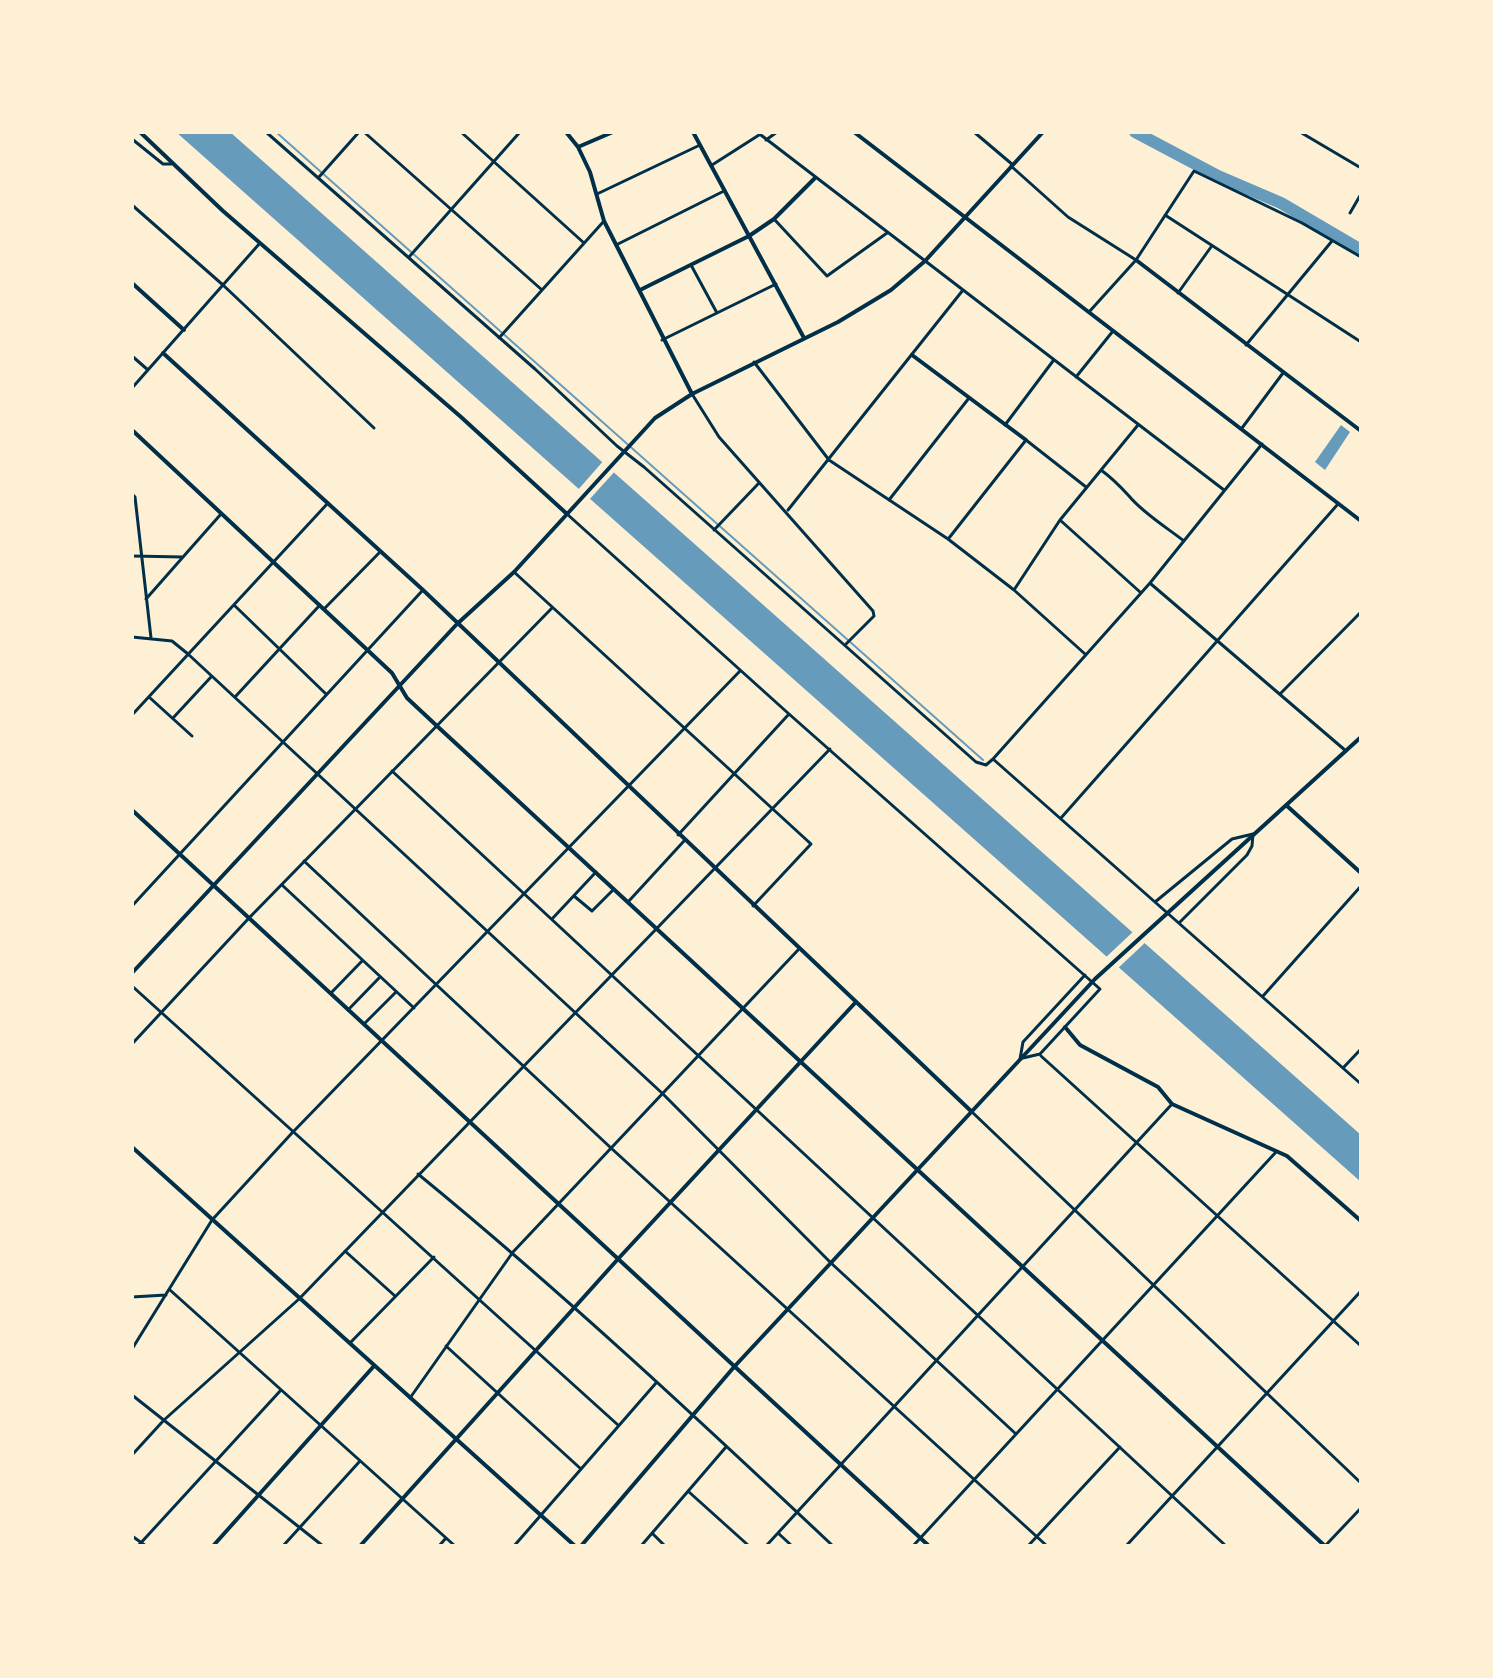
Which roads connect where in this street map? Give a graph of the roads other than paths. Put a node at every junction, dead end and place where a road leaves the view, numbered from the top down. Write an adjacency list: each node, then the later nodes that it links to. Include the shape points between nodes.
1 (140, 132): 20 (street)
2 (266, 132): 24 (street)
3 (362, 132): 24 (street); 30 (street)
4 (461, 132): 19 (street)
5 (520, 132): 19 (street)
6 (565, 132): 18 (street)
7 (613, 132): 18 (street)
8 (693, 132): 17 (street)
9 (777, 132): 16 (street)
10 (854, 132): 33 (street)
11 (974, 132): 22 (street)
12 (1043, 132): 22 (street)
13 (1300, 132): 23 (street)
14 (758, 134): 16 (street); 21 (street)
15 (132, 139): 20 (street, via 163,164)
16 (766, 140): 25 (street)
17 (700, 145): 21 (street); 27 (street)
18 (578, 147): 27 (street)
19 (494, 163): 30 (street); 40 (street)
20 (171, 164): 39 (street)
21 (712, 165): 26 (street)
22 (1012, 166): 33 (street); 45 (street, via 1068,217)
23 (1361, 168)
24 (319, 177): 43 (street)
25 (815, 178): 34 (street); 36 (street)
26 (725, 190): 37 (street); 41 (street)
27 (597, 194): 35 (street)
28 (1361, 194): 31 (street)
29 (132, 205): 50 (street)
30 (452, 210): 43 (street); 51 (street)
31 (1350, 213)
32 (1165, 215): 38 (street, via 1194,171); 42 (street); 45 (street)
33 (966, 217): 46 (street); 56 (street)
34 (774, 219): 36 (street, via 827,276); 37 (street)
35 (604, 221): 40 (street); 41 (street)
36 (887, 233): 46 (street)
37 (749, 236): 47 (street); 49 (street)
38 (1332, 241): 44 (street); 55 (street)
39 (260, 243): 50 (street); 96 (street)
40 (584, 243): 51 (street)
41 (616, 245): 52 (street)
42 (1212, 246): 54 (street); 55 (street)
43 (409, 257): 60 (street)
44 (1361, 257)
45 (1136, 260): 54 (street); 56 (street)
46 (925, 261): 53 (street); 61 (street, via 872,303)
47 (691, 265): 52 (street); 57 (street)
48 (132, 283): 58 (street)
49 (776, 284): 57 (street); 61 (street)
50 (223, 285): 58 (street); 78 (street)
51 (542, 290): 60 (street)
52 (640, 290): 62 (street)
53 (963, 290): 66 (street); 68 (street)
54 (1178, 293): 64 (street)
55 (1287, 295): 63 (street); 64 (street)
56 (1089, 312): 59 (street)
57 (717, 313): 62 (street)
58 (184, 330): 65 (street)
59 (1113, 331): 72 (street); 79 (street)
60 (499, 338): 84 (street)
61 (804, 338): 69 (street)
62 (662, 340): 74 (street)
63 (1361, 342)
64 (1246, 345): 71 (street)
65 (163, 353): 70 (street); 92 (street)
66 (912, 355): 75 (street); 85 (street)
67 (132, 356): 70 (street)
68 (1054, 360): 72 (street); 76 (street)
69 (754, 362): 74 (street); 85 (street)
70 (148, 370): 73 (street)
71 (1283, 373): 79 (street); 81 (street)
72 (1076, 377): 77 (street)
73 (132, 388)
74 (692, 394): 84 (street, via 655,418); 87 (street, via 719,437)
75 (969, 398): 76 (street); 91 (street)
76 (1005, 425): 82 (street)
77 (1138, 425): 86 (street); 89 (street)
78 (374, 428)
79 (1242, 428): 83 (street)
80 (132, 430): 95 (street)
81 (1361, 431)
82 (1026, 440): 88 (street); 100 (street)
83 (1262, 444): 89 (street); 93 (street)
84 (621, 453): 96 (street); 99 (street)
85 (829, 460): 91 (street); 94 (street)
86 (1101, 470): 88 (street); 101 (street)
87 (760, 482): 94 (street); 99 (street)
88 (1086, 487): 97 (street)
89 (1224, 490): 101 (street)
90 (132, 494): 104 (street)
91 (889, 500): 100 (street)
92 (328, 503): 102 (street); 106 (street)
93 (1338, 504): 98 (street); 120 (street)
94 (787, 511): 121 (street, via 873,611)
95 (221, 514): 105 (street); 106 (street)
96 (567, 514): 107 (street); 127 (street)
97 (1060, 520): 110 (street); 111 (street)
98 (1361, 521)
99 (714, 530): 121 (street)
100 (948, 539): 110 (street)
101 (1184, 541): 108 (street)
102 (380, 552): 109 (street); 114 (street)
103 (132, 556): 104 (street)
104 (142, 556): 105 (street); 112 (street)
105 (183, 557): 112 (street)
106 (273, 562): 113 (street); 114 (street)
107 (514, 572): 115 (street); 117 (street)
108 (1150, 583): 111 (street); 120 (street)
109 (423, 590): 117 (street); 123 (street)
110 (1014, 590): 125 (street)
111 (1141, 593): 125 (street)
112 (146, 599): 119 (street)
113 (234, 605): 122 (street); 124 (street)
114 (322, 607): 122 (street); 123 (street)
115 (552, 608): 126 (street); 138 (street)
116 (1361, 612): 131 (street)
117 (457, 624): 126 (street); 129 (street)
118 (132, 637): 119 (street)
119 (151, 638): 124 (street, via 172,641)
120 (1218, 641): 131 (street); 153 (street)
121 (845, 644): 144 (street, via 976,762 986,765)
122 (279, 649): 130 (street); 133 (street)
123 (368, 649): 129 (street); 130 (street)
124 (188, 654): 128 (street); 132 (street)
125 (1085, 654): 144 (street)
126 (499, 664): 137 (street); 148 (street)
127 (740, 671): 134 (street); 138 (street)
128 (211, 677): 133 (street); 136 (street)
129 (400, 685): 137 (street); 146 (street)
130 (326, 694): 141 (street)
131 (1280, 694): 143 (street)
132 (149, 697): 135 (street); 136 (street)
133 (235, 697): 141 (street)
134 (789, 714): 142 (street); 147 (street)
135 (132, 715)
136 (173, 718): 139 (street)
137 (437, 726): 145 (street); 157 (street)
138 (686, 729): 147 (street); 148 (street)
139 (192, 736)
140 (1361, 737): 143 (street)
141 (282, 741): 146 (street); 158 (street)
142 (830, 749): 150 (street); 182 (street)
143 (1346, 751): 149 (street)
144 (993, 759): 153 (street)
145 (392, 771): 151 (street); 167 (street)
146 (317, 773): 151 (street); 163 (street)
147 (734, 773): 150 (street); 155 (street)
148 (629, 788): 155 (street); 157 (street)
149 (1286, 805): 154 (street); 162 (street)
150 (772, 808): 160 (street); 172 (street, via 811,844)
151 (355, 809): 159 (street); 177 (street)
152 (132, 811): 158 (street)
153 (1061, 818): 170 (street)
154 (1253, 834): 170 (street, via 1232,839); 175 (street, via 1247,855); 202 (street, via 1127,948)
155 (678, 835): 156 (street)
156 (684, 841): 160 (street); 169 (street)
157 (570, 849): 161 (street); 167 (street)
158 (181, 855): 163 (street); 171 (street)
159 (304, 861): 164 (street); 185 (street)
160 (715, 869): 172 (street); 176 (street)
161 (596, 872): 166 (street); 168 (street)
162 (1361, 873)
163 (213, 885): 173 (street); 180 (street)
164 (281, 885): 173 (street); 179 (street)
165 (1361, 886): 188 (street)
166 (614, 889): 168 (street, via 592,911); 169 (street)
167 (526, 894): 174 (street); 177 (street)
168 (574, 896): 174 (street)
169 (628, 902): 176 (street)
170 (1155, 902): 175 (street)
171 (132, 906)
172 (753, 906): 178 (street)
173 (249, 918): 187 (street); 193 (street)
174 (552, 919): 181 (street)
175 (1179, 924): 188 (street)
176 (657, 929): 181 (street); 191 (street)
177 (489, 933): 185 (street); 194 (street)
178 (798, 950): 189 (street); 191 (street)
179 (362, 961): 183 (street); 187 (street)
180 (132, 973)
181 (612, 975): 194 (street); 201 (street)
182 (1085, 975): 196 (street, via 1100,990); 202 (street, via 1023,1042)
183 (380, 977): 186 (street); 192 (street)
184 (132, 986): 193 (street)
185 (436, 987): 190 (street); 204 (street)
186 (396, 992): 190 (street); 195 (street)
187 (331, 994): 192 (street)
188 (1263, 996): 205 (street)
189 (855, 1003): 203 (street); 210 (street)
190 (414, 1008): 197 (street)
191 (743, 1008): 201 (street); 203 (street)
192 (348, 1010): 195 (street)
193 (161, 1012): 198 (street); 212 (street)
194 (576, 1013): 204 (street); 207 (street)
195 (363, 1024): 197 (street)
196 (1065, 1027): 200 (street); 208 (street, via 1080,1045 1158,1087)
197 (382, 1041): 211 (street); 212 (street)
198 (132, 1044)
199 (1361, 1049): 205 (street)
200 (1040, 1054): 202 (street); 213 (street)
201 (698, 1056): 207 (street); 209 (street)
202 (1021, 1059): 210 (street)
203 (800, 1061): 209 (street); 218 (street)
204 (525, 1067): 211 (street); 215 (street)
205 (1343, 1068): 206 (street)
206 (1361, 1084)
207 (663, 1094): 215 (street); 216 (street)
208 (1172, 1104): 213 (street); 217 (street)
209 (756, 1109): 216 (street); 225 (street)
210 (972, 1112): 218 (street); 222 (street)
211 (469, 1122): 219 (street); 221 (street)
212 (292, 1133): 223 (street); 226 (street)
213 (1136, 1142): 222 (street); 224 (street)
214 (132, 1147): 226 (street)
215 (611, 1148): 220 (street); 221 (street)
216 (719, 1150): 220 (street); 232 (street)
217 (1276, 1151): 224 (street); 227 (street)
218 (918, 1170): 225 (street); 233 (street)
219 (418, 1174): 223 (street); 229 (street)
220 (671, 1202): 231 (street); 244 (street)
221 (558, 1205): 229 (street); 231 (street)
222 (1075, 1209): 233 (street); 234 (street)
223 (384, 1211): 228 (street); 230 (street)
224 (1219, 1216): 234 (street); 246 (street)
225 (873, 1218): 232 (street); 245 (street)
226 (212, 1220): 236 (street); 241 (street)
227 (1361, 1221)
228 (345, 1251): 239 (street); 241 (street)
229 (513, 1252): 242 (street); 243 (street)
230 (434, 1257): 239 (street); 242 (street)
231 (618, 1259): 243 (street); 256 (street)
232 (831, 1263): 244 (street); 254 (street)
233 (1022, 1267): 245 (street); 247 (street)
234 (1155, 1285): 247 (street); 260 (street)
235 (132, 1290): 240 (street)
236 (170, 1290): 238 (street); 253 (street)
237 (1361, 1291): 246 (street)
238 (166, 1295): 240 (street); 251 (street)
239 (395, 1296): 248 (street)
240 (135, 1297)
241 (299, 1299): 248 (street); 253 (street)
242 (479, 1299): 249 (street); 252 (street)
243 (574, 1307): 252 (street); 257 (street)
244 (790, 1309): 256 (street); 264 (street)
245 (978, 1315): 254 (street); 258 (street)
246 (1334, 1321): 250 (street); 260 (street)
247 (1102, 1341): 258 (street); 273 (street)
248 (350, 1343): 255 (street)
249 (446, 1346): 261 (street); 263 (street)
250 (1361, 1346)
251 (132, 1349)
252 (535, 1351): 261 (street); 268 (street)
253 (239, 1352): 259 (street); 266 (street)
254 (936, 1361): 264 (street); 269 (street)
255 (374, 1366): 263 (street); 267 (street)
256 (734, 1367): 265 (street); 277 (street)
257 (656, 1383): 265 (street); 268 (street)
258 (1057, 1389): 269 (street); 272 (street)
259 (281, 1390): 267 (street); 275 (street)
260 (1267, 1393): 273 (street); 280 (street)
261 (497, 1394): 270 (street); 278 (street)
262 (132, 1395): 266 (street)
263 (410, 1398): 270 (street)
264 (895, 1406): 277 (street); 279 (street)
265 (692, 1417): 271 (street); 304 (street)
266 (164, 1420): 274 (street); 275 (street)
267 (321, 1425): 276 (street); 282 (street)
268 (618, 1425): 278 (street)
269 (1016, 1434): 279 (street)
270 (456, 1438): 284 (street); 287 (street)
271 (726, 1447): 281 (street); 286 (street)
272 (1120, 1447): 283 (street); 292 (street)
273 (1217, 1447): 283 (street); 317 (street)
274 (132, 1455)
275 (216, 1460): 282 (street); 295 (street)
276 (360, 1461): 284 (street); 288 (street)
277 (841, 1465): 286 (street); 294 (street)
278 (581, 1469): 287 (street)
279 (975, 1479): 292 (street); 294 (street)
280 (1361, 1483)
281 (689, 1492): 289 (street); 307 (street)
282 (259, 1495): 288 (street); 297 (street)
283 (1172, 1496): 315 (street); 316 (street)
284 (402, 1498): 293 (street); 300 (street)
285 (1361, 1508): 317 (street)
286 (797, 1512): 290 (street); 310 (street)
287 (540, 1515): 303 (street); 304 (street)
288 (300, 1526): 298 (street); 299 (street)
289 (652, 1533): 305 (street); 306 (street)
290 (778, 1533): 308 (street); 309 (street)
291 (132, 1536): 295 (street)
292 (1037, 1537): 313 (street); 314 (street)
293 (446, 1538): 301 (street); 302 (street)
294 (920, 1538): 311 (street); 312 (street)
295 (140, 1544): 296 (street)
296 (146, 1546)
297 (213, 1546)
298 (283, 1546)
299 (323, 1546)
300 (360, 1546)
301 (439, 1546)
302 (455, 1546)
303 (514, 1546)
304 (578, 1546)
305 (641, 1546)
306 (665, 1546)
307 (749, 1546)
308 (766, 1546)
309 (792, 1546)
310 (833, 1546)
311 (913, 1546)
312 (929, 1546)
313 (1028, 1546)
314 (1047, 1546)
315 (1126, 1546)
316 (1226, 1546)
317 (1325, 1546)

